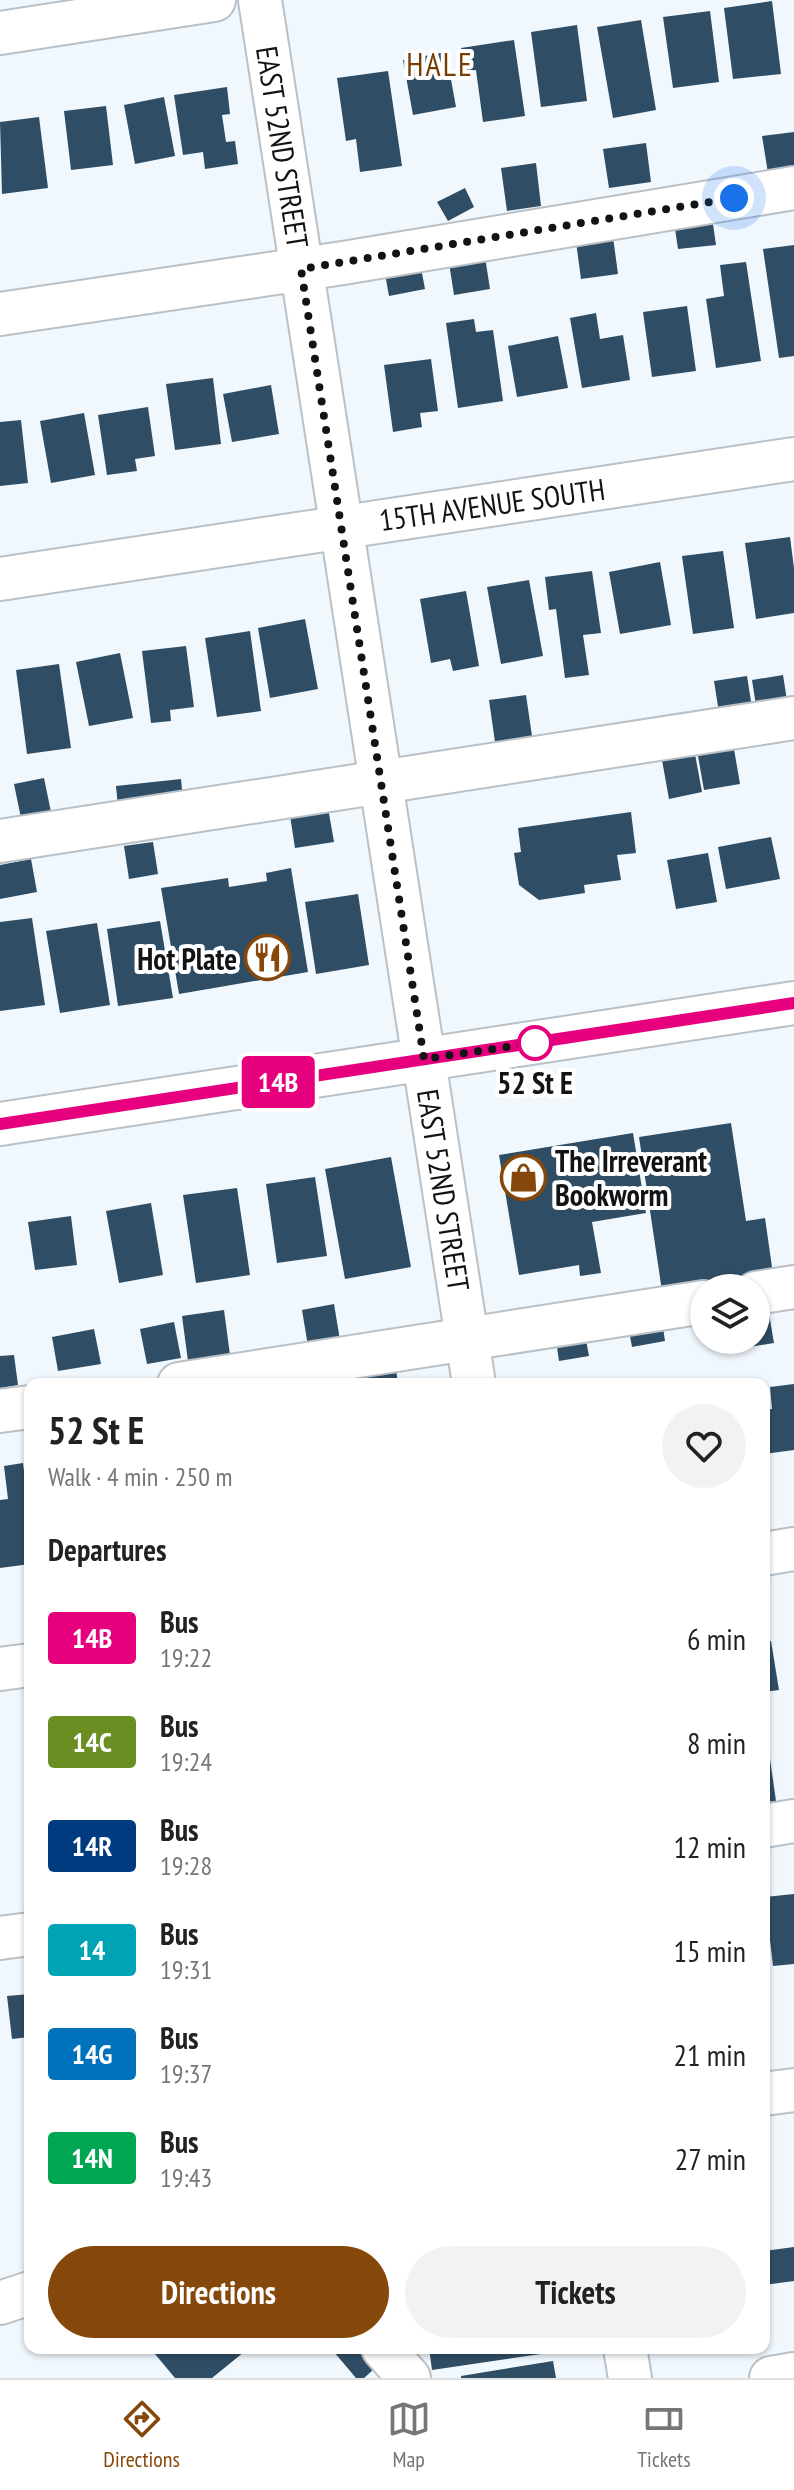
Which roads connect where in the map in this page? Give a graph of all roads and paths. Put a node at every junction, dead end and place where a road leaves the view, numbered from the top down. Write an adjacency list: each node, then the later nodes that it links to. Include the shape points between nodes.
1 (214, 0): 3 (street)
2 (260, 0): 5 (street, EAST 52ND STREET)
3 (0, 33)
4 (794, 188): 5 (street)
5 (301, 269): 6 (street); 8 (street, EAST 52ND STREET)
6 (0, 314)
7 (794, 459): 8 (street, 15TH AVENUE SOUTH)
8 (341, 526): 9 (street, 15TH AVENUE SOUTH); 11 (street, EAST 52ND STREET)
9 (0, 579)
10 (794, 718): 11 (street)
11 (381, 781): 12 (street); 14 (street, EAST 52ND STREET)
12 (0, 841)
13 (794, 1003): 14 (street)
14 (424, 1059): 15 (street); 19 (street, EAST 52ND STREET)
15 (0, 1124)
16 (794, 1287): 17 (street)
17 (770, 1291)
18 (690, 1304): 19 (street)
19 (467, 1340): 20 (street); 21 (street, EAST 52ND STREET)
20 (218, 1378)
21 (473, 1378)
22 (24, 1408): 23 (street)
23 (0, 1411)
24 (794, 1549): 25 (street)
25 (770, 1553)
26 (24, 1666): 27 (street)
27 (0, 1669)
28 (794, 1821): 29 (street)
29 (770, 1825)
30 (24, 1935): 31 (street)
31 (0, 1938)
32 (794, 2090): 33 (street)
33 (770, 2093)
34 (24, 2295): 35 (street)
35 (0, 2303)
36 (388, 2354): 39 (street)
37 (626, 2354): 40 (street)
38 (794, 2374): 41 (street)
39 (409, 2378)
40 (630, 2378)
41 (771, 2378)

